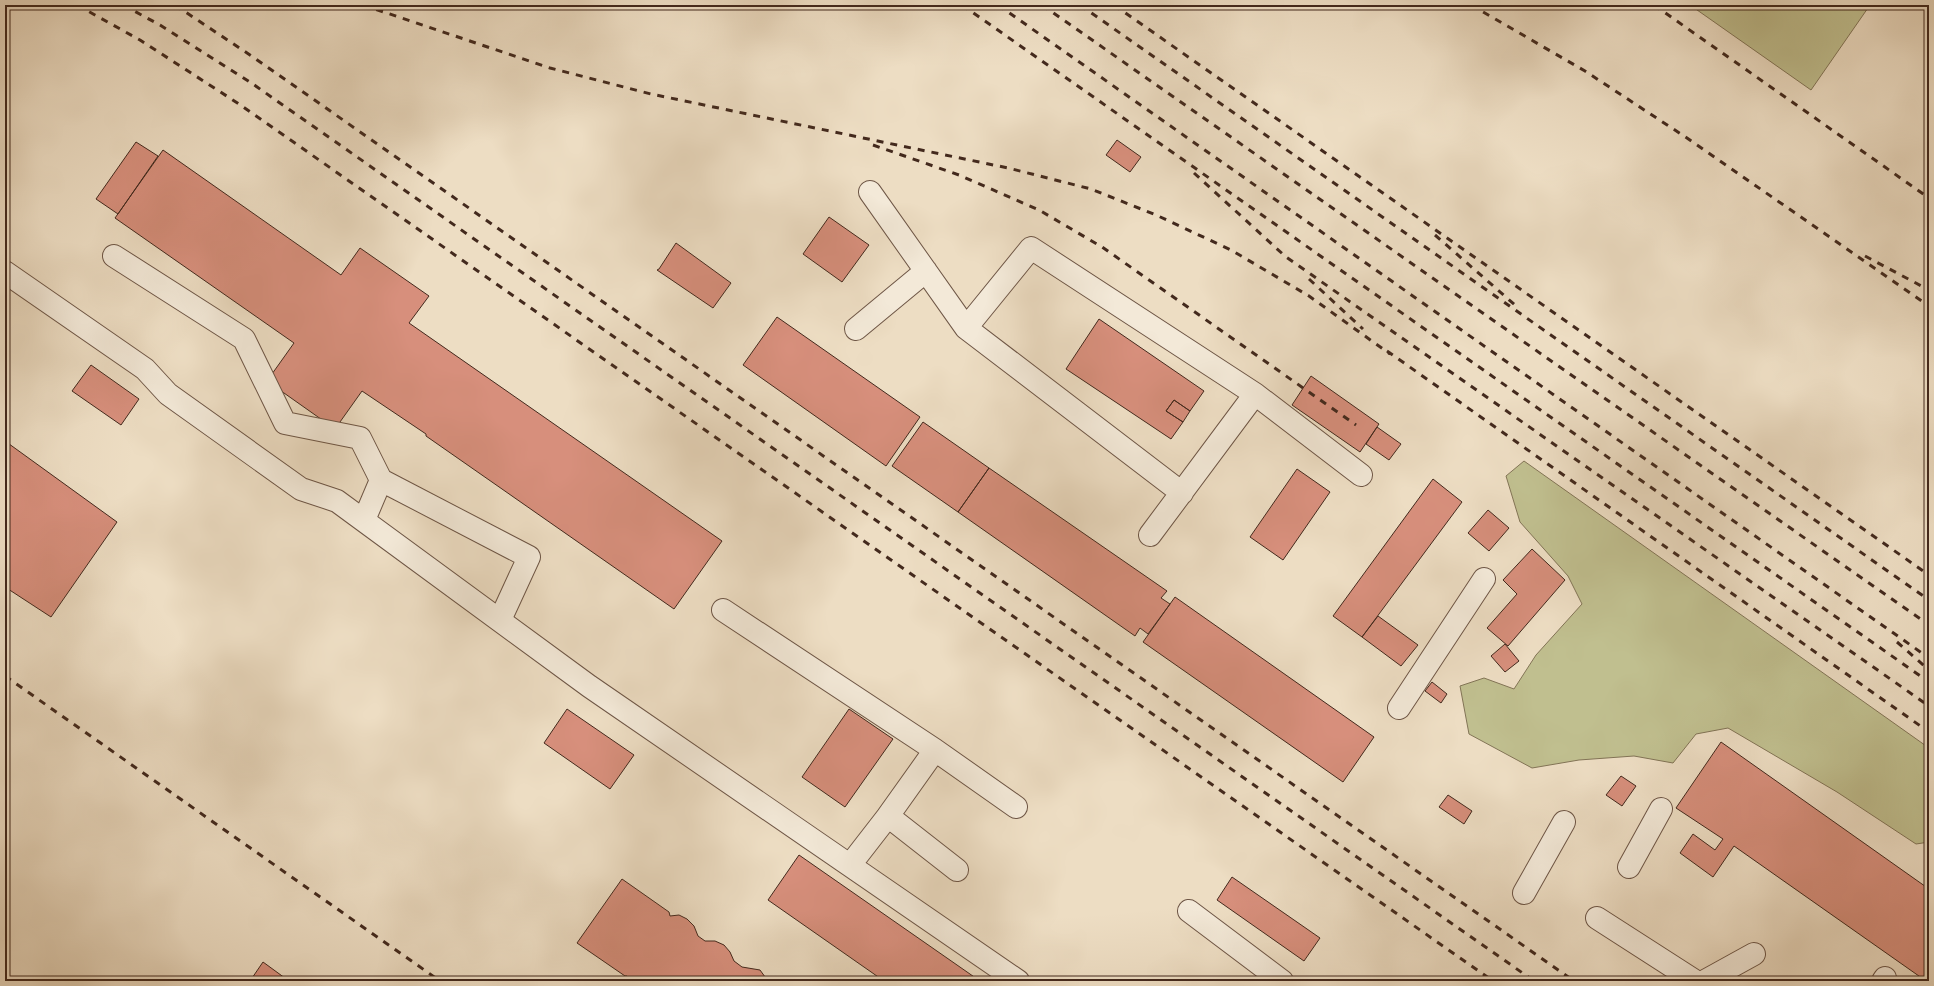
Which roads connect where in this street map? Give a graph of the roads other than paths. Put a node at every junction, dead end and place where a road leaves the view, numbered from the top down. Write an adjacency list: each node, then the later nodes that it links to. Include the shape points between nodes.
1 (870, 192): 3 (lane)
2 (114, 256): 9 (lane, via 244,339 285,423 360,438)
3 (926, 270): 5 (lane); 6 (lane)
4 (5, 272): 11 (lane, via 145,369 168,394 301,489 337,501)
5 (966, 328): 7 (lane, via 1031,248); 10 (lane)
6 (856, 329)
7 (1255, 394): 8 (lane); 10 (lane)
8 (1361, 475)
9 (381, 480): 11 (lane); 15 (lane, via 528,557)
10 (1182, 492): 12 (lane)
11 (364, 520): 15 (lane)
12 (1150, 535)
13 (1484, 579): 16 (lane)
14 (723, 610): 17 (lane)
15 (500, 620): 22 (lane, via 590,686)
16 (1399, 708)
17 (935, 750): 18 (lane); 20 (lane)
18 (1016, 807)
19 (1661, 809): 23 (lane)
20 (888, 816): 22 (lane); 24 (lane)
21 (1564, 822): 25 (lane)
22 (850, 865): 29 (lane)
23 (1629, 867)
24 (957, 870)
25 (1524, 893)
26 (1189, 911): 30 (lane)
27 (1597, 918): 31 (lane)
28 (1754, 954): 32 (lane)
29 (1018, 981)
30 (1282, 981)
31 (1695, 981)
32 (1705, 981)

